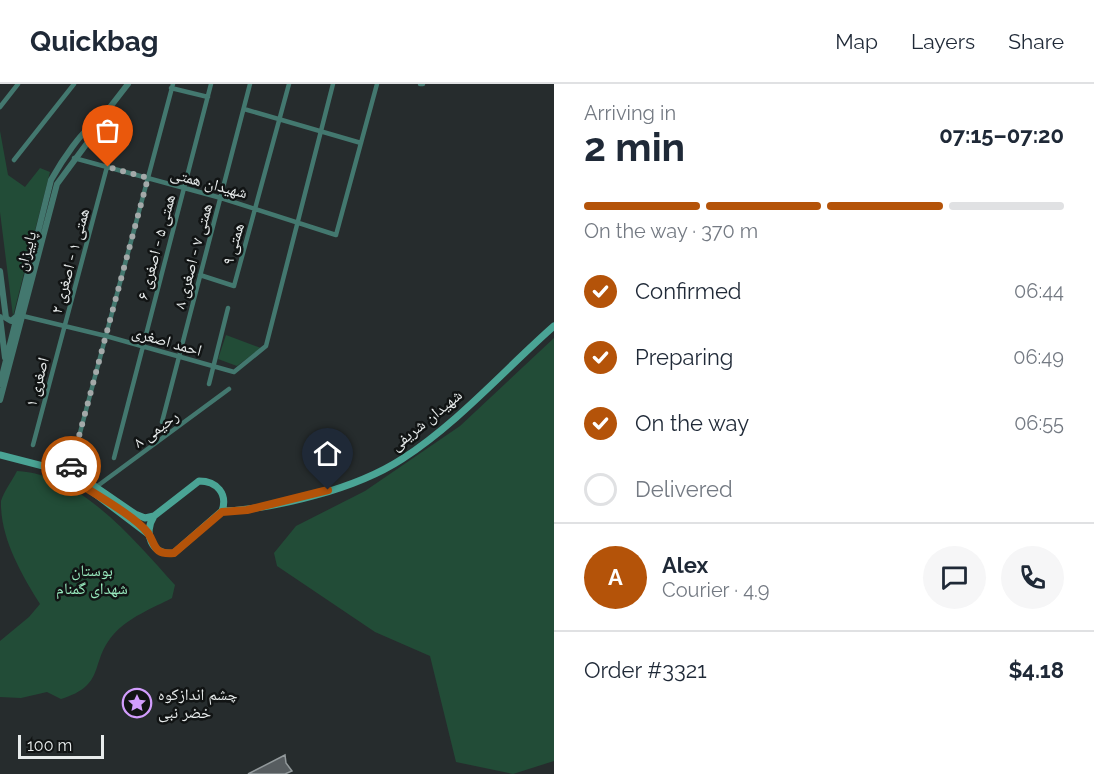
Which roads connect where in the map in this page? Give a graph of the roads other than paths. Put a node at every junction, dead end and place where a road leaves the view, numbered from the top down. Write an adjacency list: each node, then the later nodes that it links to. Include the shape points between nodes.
1 (18, 84): 11 (street)
2 (74, 84): 18 (street)
3 (129, 84): 12 (street, پاییزان)
4 (212, 84): 10 (street, همتی ۵ - اصغری ۶)
5 (250, 84): 13 (street, همتی ۷ - اصغری ۸)
6 (289, 84): 14 (street)
7 (333, 84): 15 (street)
8 (377, 84): 16 (street)
9 (172, 86): 10 (street); 20 (street)
10 (208, 97): 21 (street, همتی ۵ - اصغری ۶)
11 (0, 107)
12 (110, 108): 17 (street, پاییزان, via 99,127); 19 (street, همتی ۱ - اصغری ۲, via 120,118)
13 (244, 109): 14 (street); 22 (street, همتی ۷ - اصغری ۸)
14 (280, 119): 15 (street); 23 (street)
15 (320, 131): 16 (street); 24 (street)
16 (361, 143): 24 (street, شهیدان همتی, via 336,235)
17 (71, 156): 19 (street, شهیدان همتی); 28 (street, پاییزان, via 51,180)
18 (14, 160)
19 (108, 167): 20 (street, شهیدان همتی); 30 (street, همتی ۱ - اصغری ۲)
20 (148, 178): 21 (street, شهیدان همتی); 33 (street)
21 (184, 189): 22 (street, شهیدان همتی); 34 (street, همتی ۵ - اصغری ۶)
22 (221, 198): 23 (street, شهیدان همتی); 26 (street, همتی ۷ - اصغری ۸)
23 (256, 208): 24 (street, شهیدان همتی); 26 (street, همتی ۹, via 234,286)
24 (298, 221): 37 (street, احمد اصغری, via 267,346 234,372)
25 (0, 271): 28 (street, via 6,318 11,321)
26 (200, 275): 35 (street, همتی ۷ - اصغری ۸)
27 (228, 308): 37 (street)
28 (20, 316): 30 (street, احمد اصغری); 36 (street, پاییزان); 41 (street, پاییزان)
29 (0, 317): 32 (street)
30 (64, 326): 33 (street, احمد اصغری); 43 (street, اصغری ۱)
31 (554, 326): 48 (main road, شهیدان شریفی, via 475,399 400,460 311,497)
32 (1, 334): 36 (street)
33 (106, 336): 34 (street, احمد اصغری); 46 (street)
34 (141, 346): 35 (street, احمد اصغری); 45 (street, همتی ۵ - اصغری ۶)
35 (178, 357): 37 (street, احمد اصغری); 42 (street, همتی ۷ - اصغری ۸)
36 (6, 362): 38 (street, پاییزان)
37 (213, 367): 39 (street)
38 (0, 384)
39 (209, 384)
40 (229, 389): 47 (street, رحیمی ۸)
41 (0, 400)
42 (162, 422)
43 (33, 445)
44 (0, 455): 46 (main road)
45 (114, 458)
46 (69, 474): 47 (main road); 50 (main road)
47 (96, 487): 49 (main road, via 135,514 144,518)
48 (222, 512): 49 (main road, via 223,495 214,484 199,481); 50 (main road, via 174,553 156,549)
49 (154, 516): 50 (main road)
50 (148, 534)

